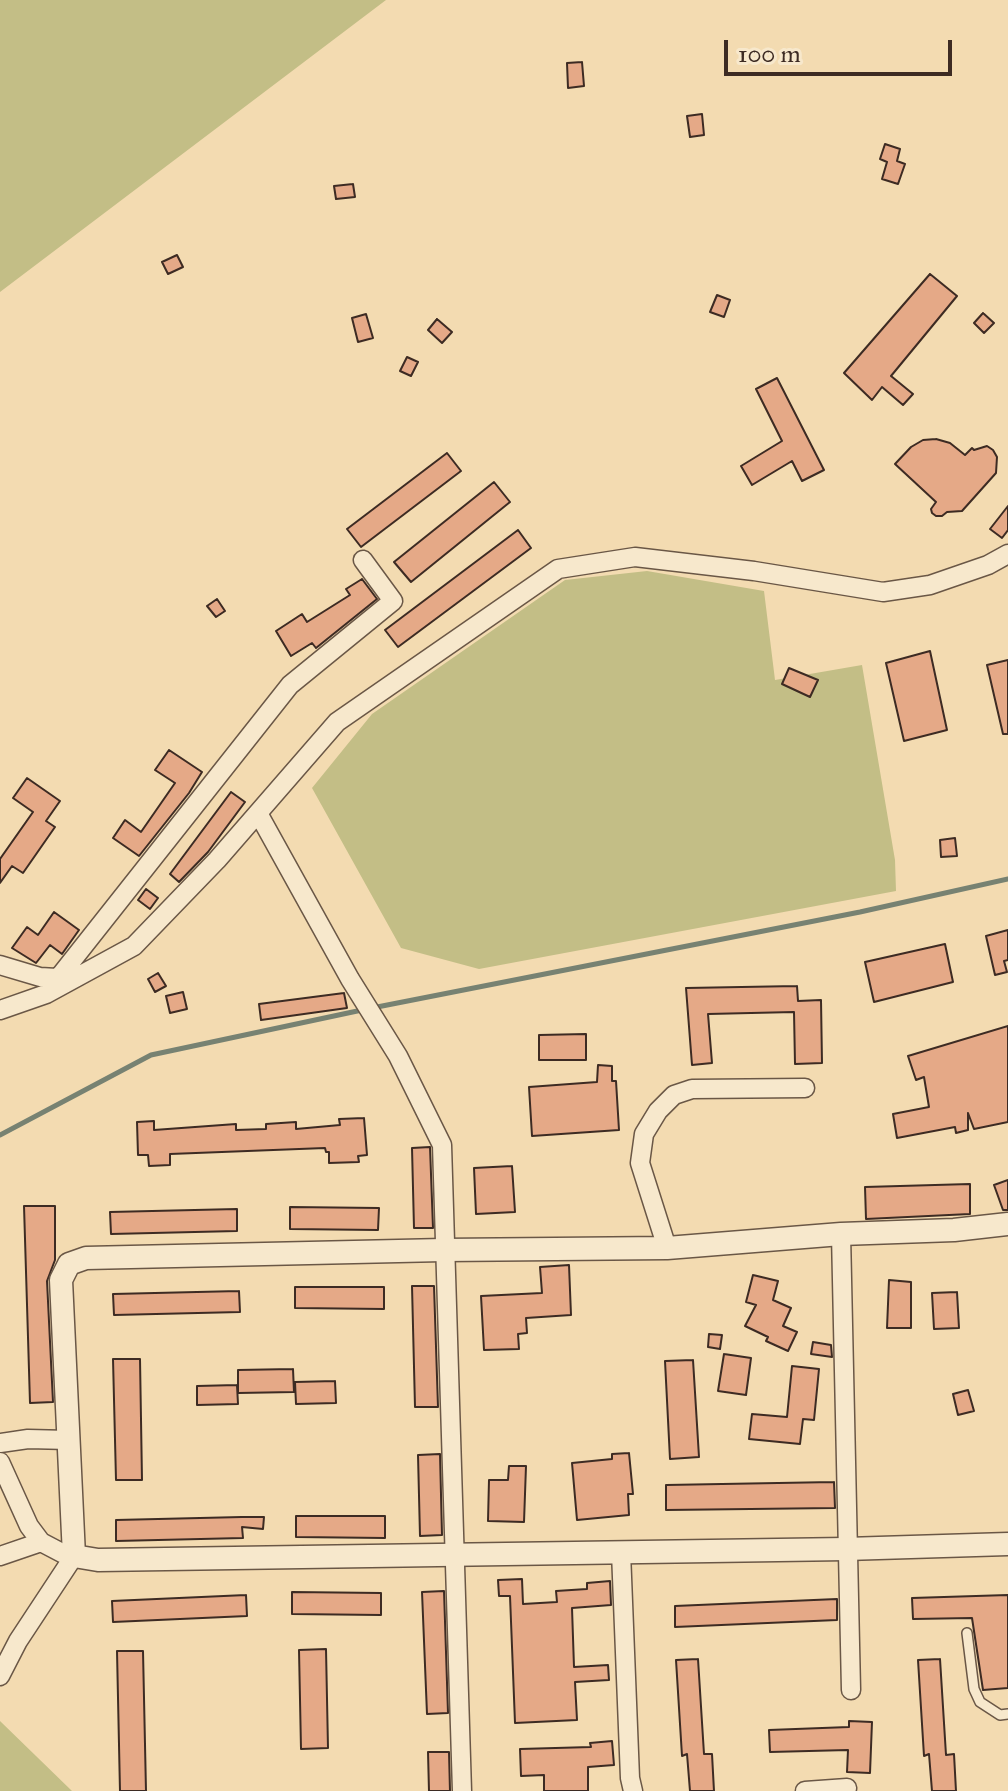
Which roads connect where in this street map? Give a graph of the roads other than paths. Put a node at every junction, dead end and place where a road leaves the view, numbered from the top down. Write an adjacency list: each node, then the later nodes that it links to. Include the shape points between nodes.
1 (1008, 554): 3 (street, via 930,585 883,592 635,557 558,569 337,722)
2 (363, 560): 5 (street, via 393,601 290,685)
3 (258, 813): 6 (street, via 134,946); 12 (street, via 398,1056 442,1145)
4 (0, 965): 5 (street)
5 (57, 978): 6 (street)
6 (46, 994): 7 (street)
7 (0, 1010)
8 (805, 1088): 11 (street, via 692,1089 674,1095 658,1111 644,1134 640,1163)
9 (1008, 1224): 10 (street)
10 (841, 1234): 11 (street); 18 (street)
11 (667, 1248): 12 (street)
12 (443, 1250): 13 (street, via 86,1258 69,1264 61,1280); 20 (street)
13 (69, 1440): 14 (street); 22 (street)
14 (0, 1443)
15 (0, 1462): 16 (street)
16 (41, 1542): 21 (street); 22 (street)
17 (1008, 1544): 18 (street)
18 (846, 1549): 19 (street); 25 (street)
19 (621, 1552): 20 (street); 29 (street)
20 (456, 1554): 22 (street, via 98,1560); 28 (street)
21 (0, 1556)
22 (74, 1556): 24 (street)
23 (967, 1633): 26 (lane, via 980,1702 1000,1715)
24 (0, 1676)
25 (851, 1690)
26 (1008, 1714)
27 (847, 1788): 30 (street)
28 (462, 1791)
29 (633, 1791)
30 (805, 1791)

